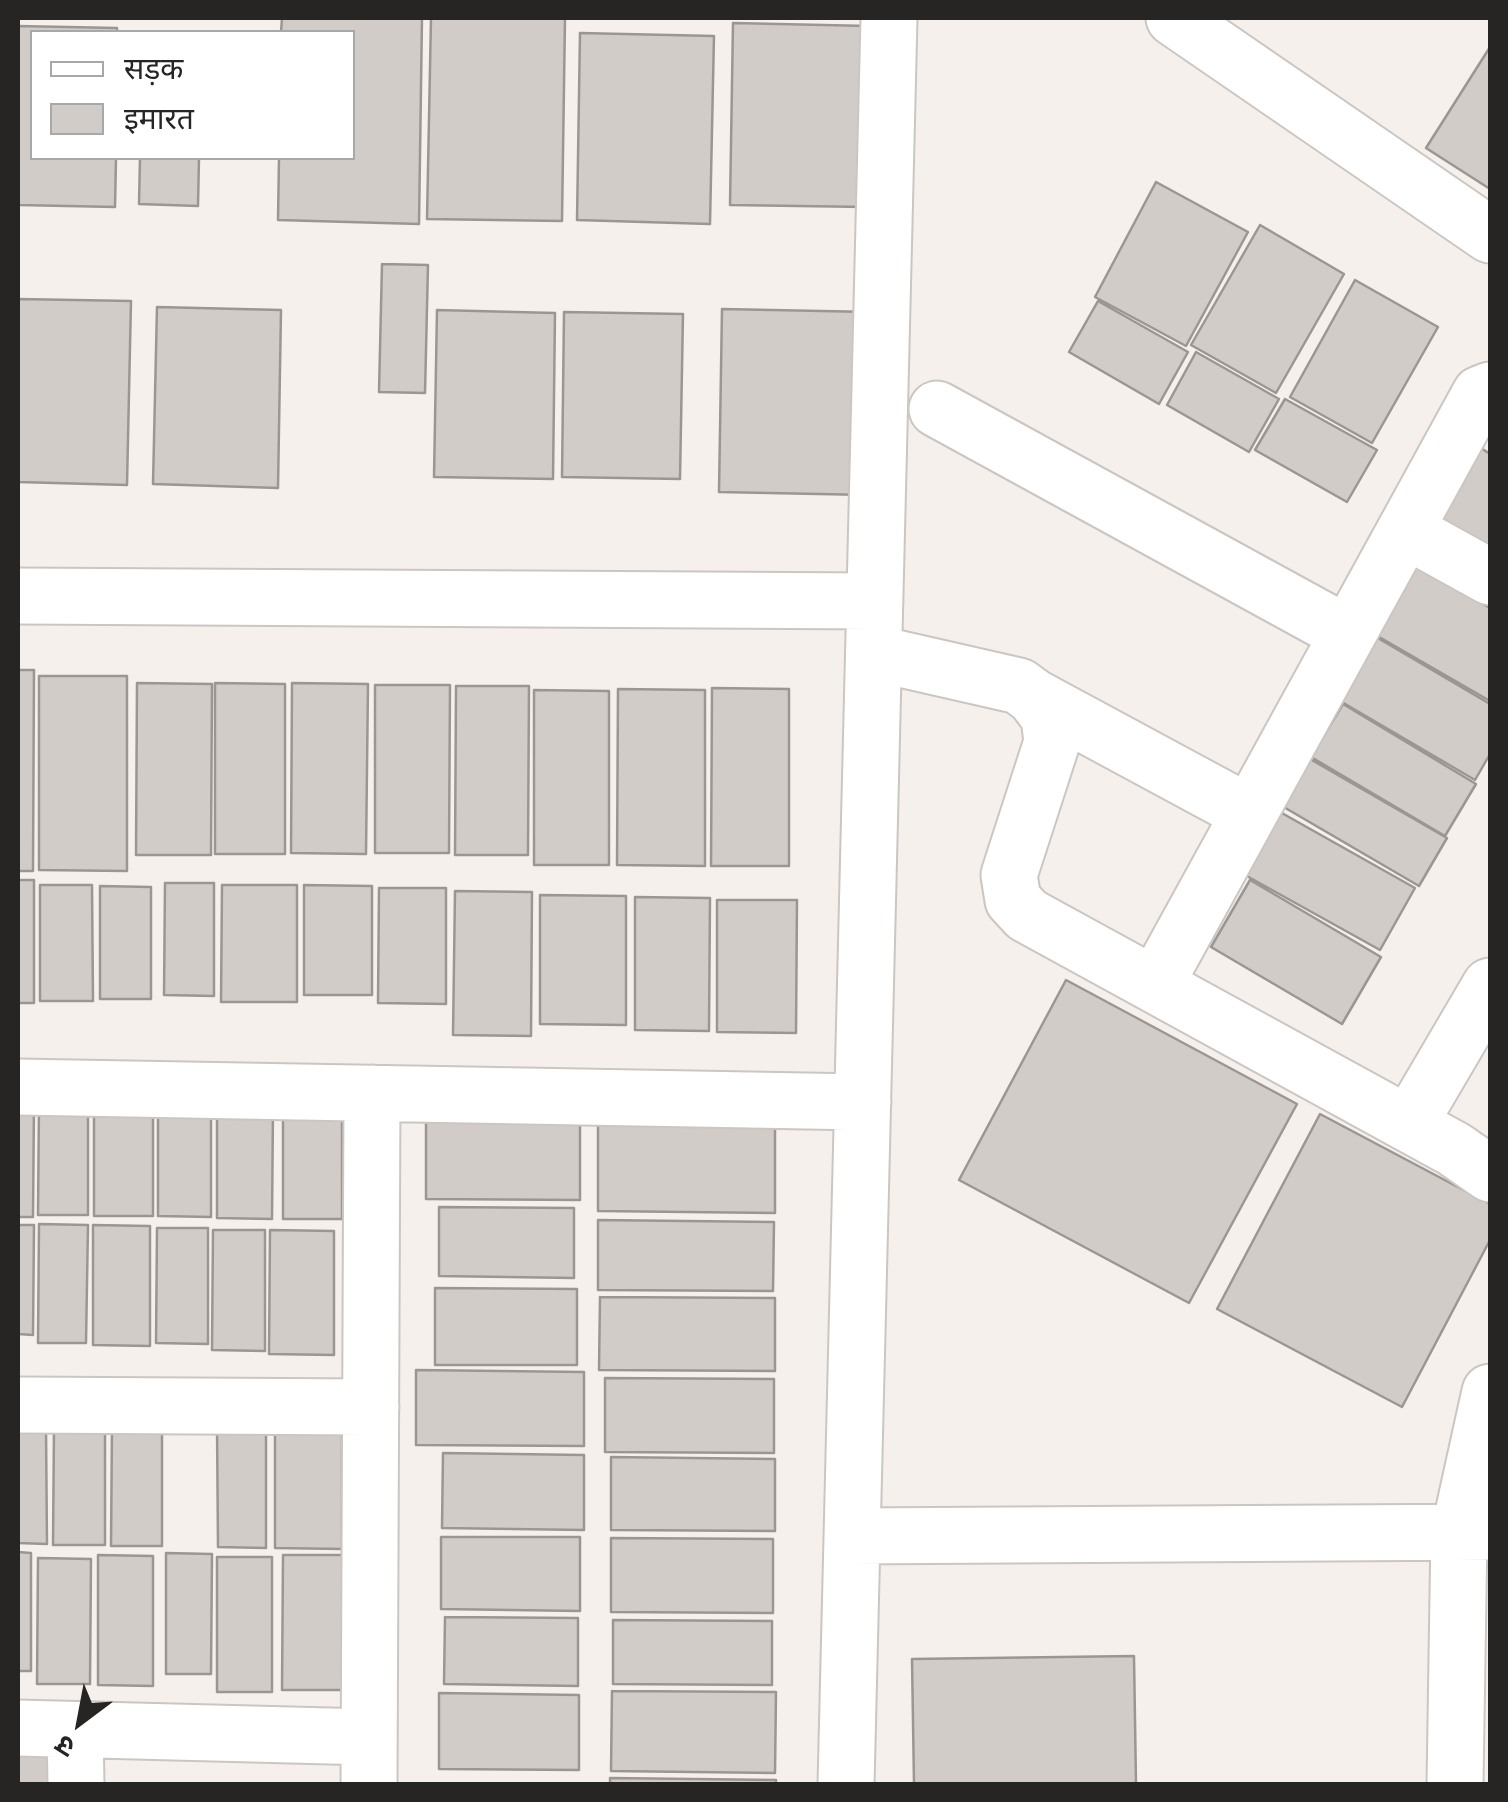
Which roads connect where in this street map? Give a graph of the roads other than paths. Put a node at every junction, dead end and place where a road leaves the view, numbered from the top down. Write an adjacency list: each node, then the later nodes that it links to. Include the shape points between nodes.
1 (889, 18): 9 (street)
2 (1174, 18): 3 (street)
3 (1490, 235)
4 (1487, 386): 6 (street)
5 (937, 408): 10 (street)
6 (1405, 530): 7 (street); 10 (street)
7 (1490, 577)
8 (18, 596): 9 (street)
9 (875, 627): 11 (street); 17 (street)
10 (1348, 634): 12 (street)
11 (1034, 697): 12 (street); 13 (street, via 1049,718 1052,742 1014,853 1013,900 1027,916)
12 (1249, 813): 13 (street)
13 (1155, 986): 18 (street)
14 (1490, 986): 18 (street)
15 (18, 1087): 16 (street)
16 (372, 1093): 17 (street); 22 (street)
17 (862, 1102): 24 (street)
18 (1408, 1124): 19 (street)
19 (1490, 1174)
20 (1490, 1392): 23 (street)
21 (18, 1405): 22 (street)
22 (371, 1407): 27 (street)
23 (1475, 1532): 24 (street); 30 (street)
24 (852, 1536): 29 (street)
25 (18, 1728): 26 (street)
26 (75, 1730): 27 (street); 28 (street)
27 (369, 1761)
28 (76, 1784)
29 (846, 1784)
30 (1455, 1784)

